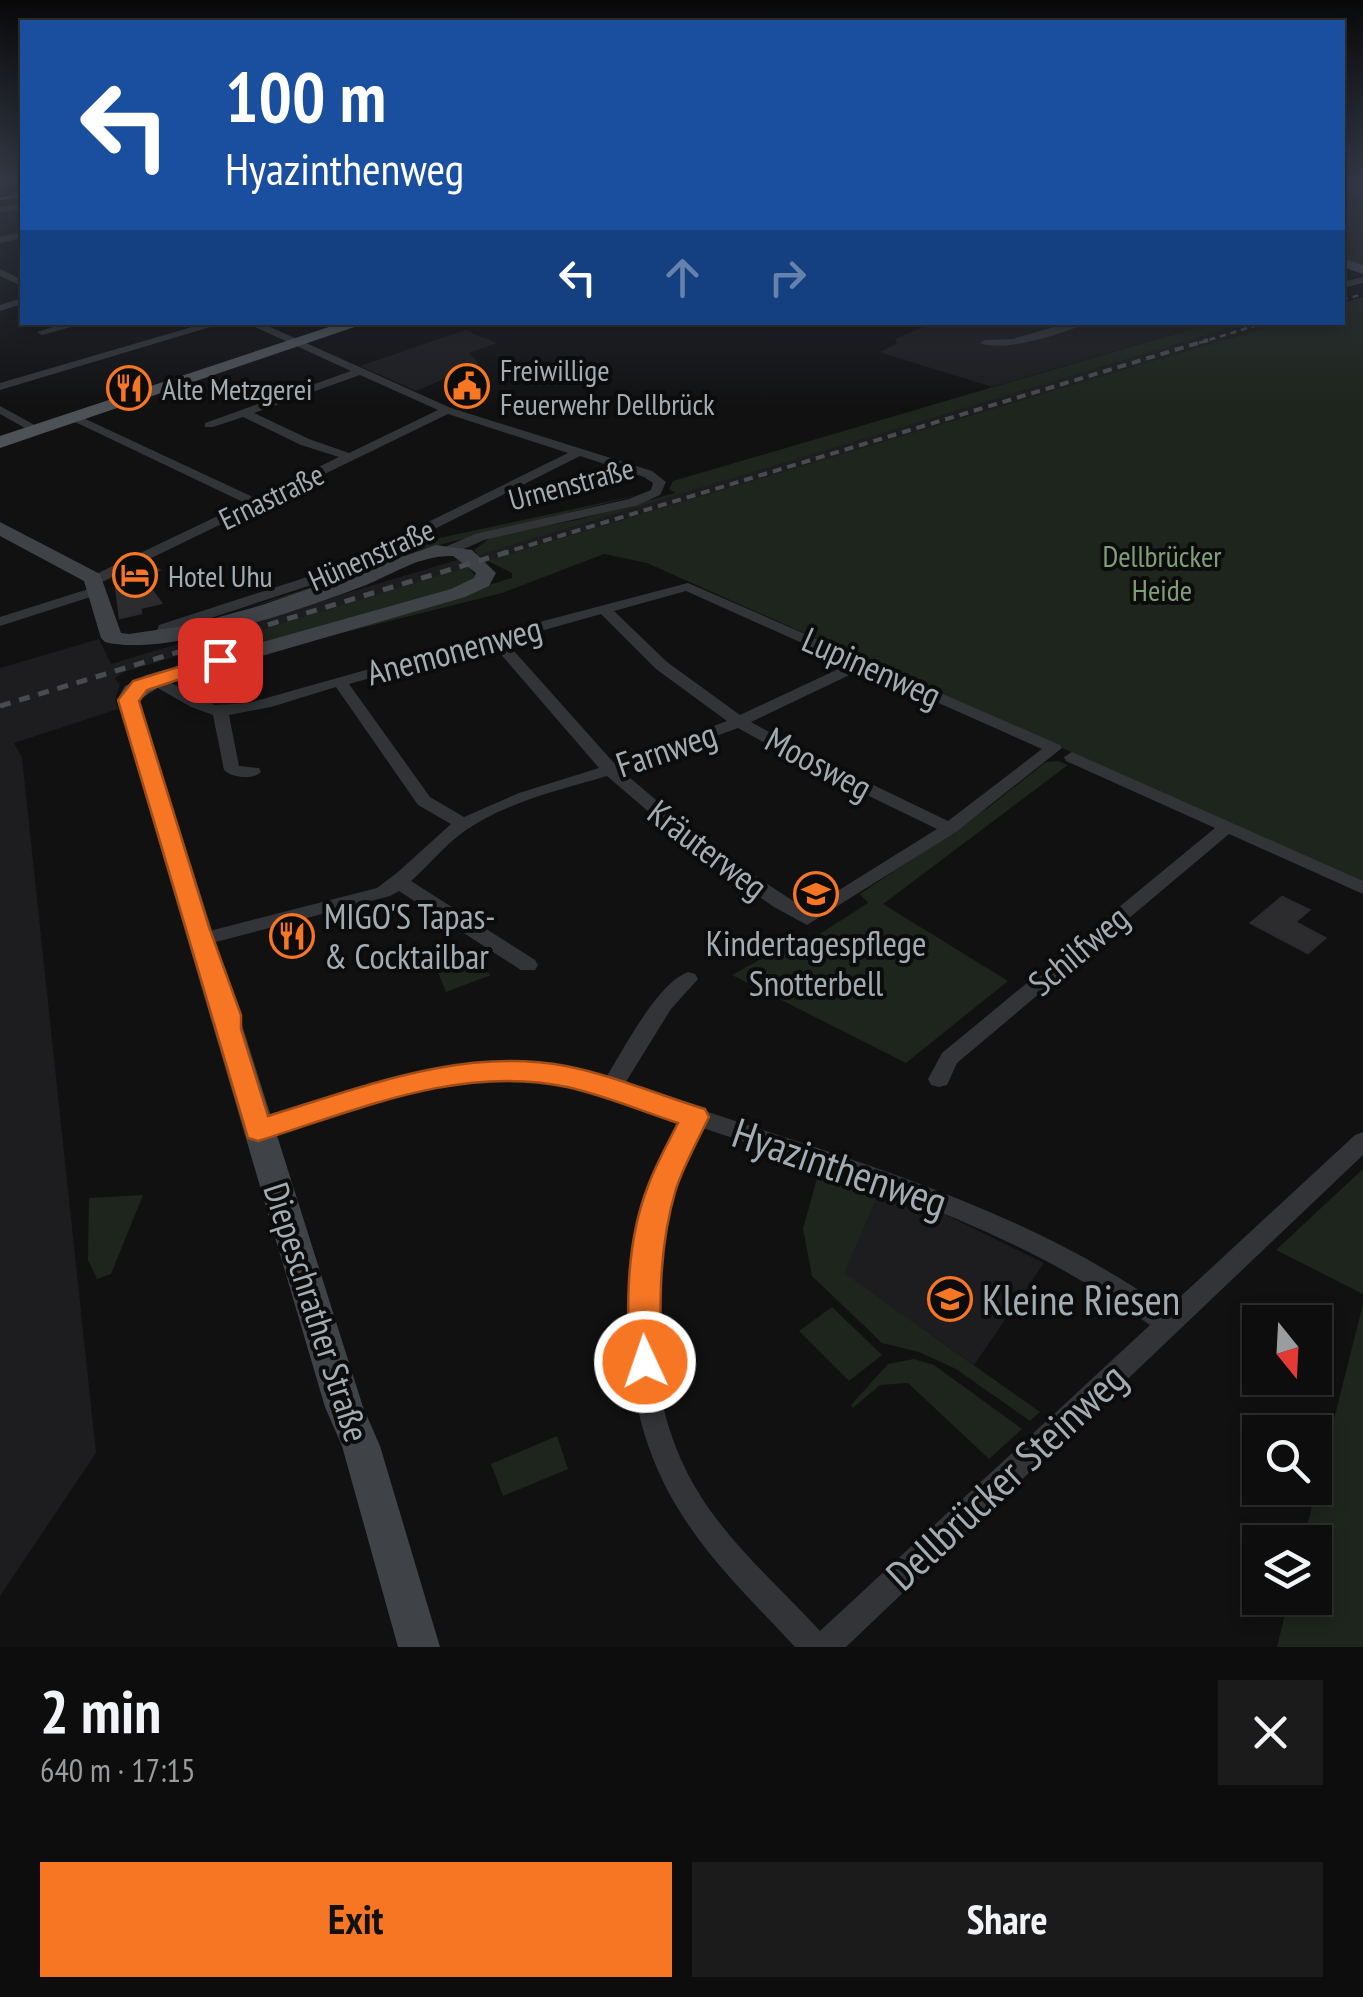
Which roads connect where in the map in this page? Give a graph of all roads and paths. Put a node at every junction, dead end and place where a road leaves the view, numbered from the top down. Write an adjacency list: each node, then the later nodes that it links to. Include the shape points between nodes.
1 (71, 325): 6 (street)
2 (212, 325): 10 (street)
3 (255, 325): 8 (street, Urnenstraße)
4 (352, 325): 8 (main road)
5 (1073, 325): 7 (street)
6 (42, 332)
7 (985, 343)
8 (296, 344): 9 (street, Urnenstraße); 14 (main road)
9 (359, 372): 12 (street, Urnenstraße); 13 (street)
10 (0, 387)
11 (0, 409): 16 (street)
12 (447, 410): 18 (street, Urnenstraße); 19 (street, Ernastraße)
13 (244, 413): 15 (street); 19 (street)
14 (75, 418): 16 (main road); 20 (street)
15 (208, 425)
16 (36, 430): 17 (main road)
17 (0, 442)
18 (579, 452): 22 (street, Urnenstraße, via 654,476 660,486 633,502 480,537); 27 (street, Hünenstraße, via 378,555 164,628)
19 (350, 457): 20 (street, Ernastraße)
20 (256, 503): 23 (street, Ernastraße)
21 (0, 528): 23 (street)
22 (452, 550): 27 (street, Urnenstraße, via 424,552 337,588); 30 (street, via 484,570 482,582)
23 (96, 585): 26 (street, Ernastraße); 27 (street, Urnenstraße, via 112,638)
24 (688, 587): 25 (street, Anemonenweg); 29 (street, Lupinenweg)
25 (604, 609): 28 (street, Anemonenweg); 33 (street, Moosweg, via 668,672)
26 (0, 622)
27 (161, 638)
28 (495, 638): 31 (street, Anemonenweg); 35 (street, Kräuterweg)
29 (862, 662): 33 (street, Farnweg); 38 (street, Lupinenweg, via 1054,748)
30 (154, 680): 32 (street); 42 (street, Diepeschrather Straße, via 128,700)
31 (339, 681): 32 (street, Anemonenweg); 37 (street, via 424,801)
32 (220, 712): 36 (street, via 232,770)
33 (743, 722): 35 (street, Farnweg); 38 (street, Moosweg)
34 (1072, 757): 39 (street)
35 (610, 770): 37 (street, Farnweg); 38 (street, Kräuterweg, via 704,851 806,919)
36 (254, 772)
37 (464, 824): 40 (street, Farnweg)
38 (950, 828)
39 (1226, 828): 41 (street); 45 (street, Schilfweg, via 949,1058)
40 (400, 882): 42 (street, via 348,903); 43 (street)
41 (1363, 888)
42 (201, 940): 48 (street, Diepeschrather Straße)
43 (528, 966)
44 (688, 979): 46 (street, via 664,1004)
45 (939, 1080)
46 (610, 1089): 47 (street, Hyazinthenweg); 48 (street, Hyazinthenweg, via 540,1072 453,1073)
47 (694, 1117): 50 (street, Hyazinthenweg, via 968,1211 1094,1276); 52 (street, via 662,1186 645,1273 642,1340 657,1426 687,1499)
48 (258, 1130): 51 (street, Diepeschrather Straße)
49 (1363, 1141): 50 (street, Dellbrücker Steinweg)
50 (1168, 1324): 53 (street, Dellbrücker Steinweg)
51 (419, 1647)
52 (814, 1647)
53 (825, 1647)

